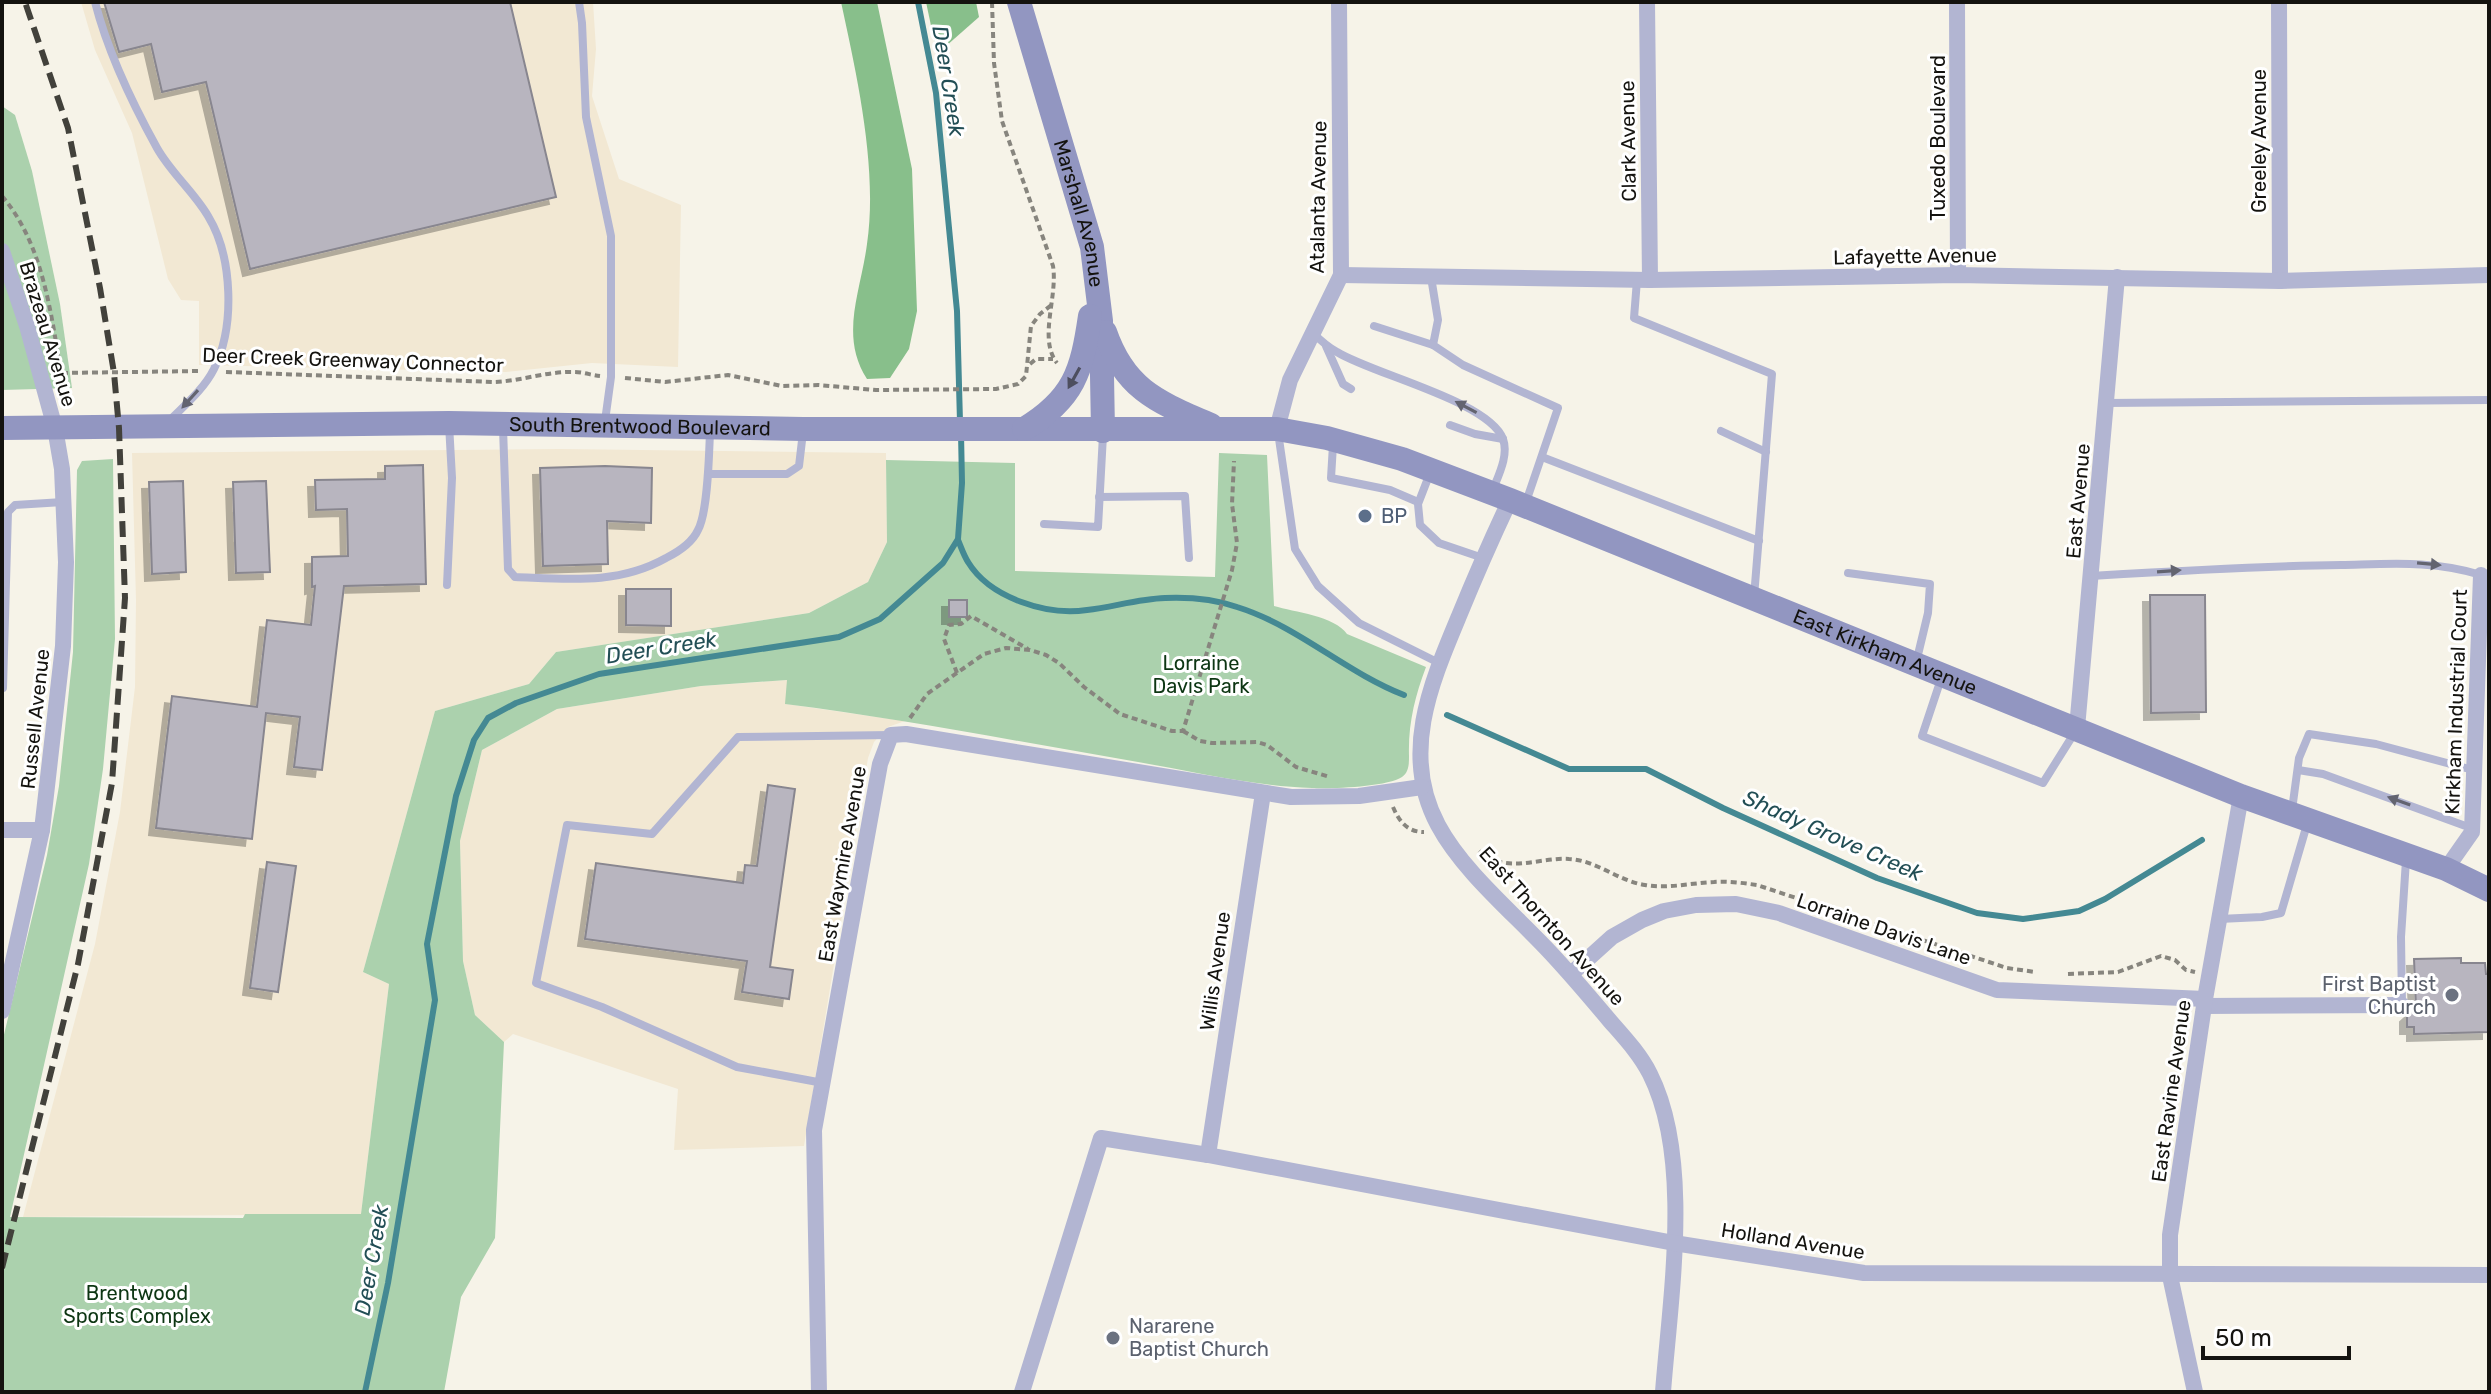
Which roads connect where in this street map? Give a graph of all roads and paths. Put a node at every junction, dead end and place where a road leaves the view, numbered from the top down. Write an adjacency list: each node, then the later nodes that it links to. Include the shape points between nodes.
1 (95, 2): 27 (lane, via 107,47 158,150 208,215 225,253 225,341)
2 (579, 2): 29 (lane, via 586,117 611,236)
3 (992, 2): 19 (path, via 1002,121 1049,252 1056,282)
4 (1019, 2): 10 (main road, Marshall Avenue)
5 (1339, 2): 12 (street, Atalanta Avenue)
6 (1647, 2): 17 (street, Clark Avenue)
7 (1957, 2): 13 (street, Tuxedo Boulevard)
8 (2279, 2): 18 (street, Greeley Avenue)
9 (2, 196): 27 (path, Deer Creek Greenway Connector, via 30,241 61,373)
10 (1092, 247): 20 (main road, Marshall Avenue); 43 (main road, one-way to 43, via 1090,318 1078,376 1042,418)
11 (2, 251): 41 (street, Brazeau Avenue)
12 (1341, 275): 15 (street, Lafayette Avenue); 22 (street, Atalanta Avenue)
13 (1958, 275): 16 (street, Lafayette Avenue); 17 (street, Lafayette Avenue)
14 (2489, 275): 18 (street, Lafayette Avenue)
15 (1431, 277): 17 (street, Lafayette Avenue); 24 (lane, via 1438,320)
16 (2117, 277): 18 (street, Lafayette Avenue); 32 (street, East Avenue)
17 (1643, 280): 49 (lane, via 1634,318 1772,374)
18 (2280, 281)
19 (1054, 303): 25 (path, via 1048,336); 26 (path, via 1031,326)
20 (1101, 321): 39 (main road, via 1113,354 1135,384 1158,402); 45 (main road, Marshall Avenue)
21 (1374, 326): 24 (lane)
22 (1313, 333): 23 (lane); 44 (street, Atalanta Avenue, via 1290,380)
23 (1326, 345): 30 (lane, via 1343,384); 47 (lane, one-way to 23, via 1475,412)
24 (1433, 345): 50 (lane, via 1463,365 1558,408)
25 (1053, 359): 26 (path); 28 (path)
26 (1029, 364): 29 (path, Deer Creek Greenway Connector, via 1018,384 996,389 769,385 728,375 665,382)
27 (213, 371): 29 (path, Deer Creek Greenway Connector, via 495,382 576,372); 37 (lane, one-way to 37)
28 (1064, 372)
29 (611, 377): 36 (lane)
30 (1351, 389)
31 (2489, 400): 32 (lane)
32 (2106, 403): 66 (street, East Avenue)
33 (449, 423): 34 (main road, South Brentwood Boulevard); 37 (main road, South Brentwood Boulevard); 67 (lane)
34 (503, 424): 36 (main road, South Brentwood Boulevard); 53 (lane, via 508,569 515,577 599,580 645,570 680,551 699,529)
35 (1450, 425): 47 (lane)
36 (605, 426): 38 (main road, South Brentwood Boulevard)
37 (164, 427): 41 (main road, South Brentwood Boulevard)
38 (710, 427): 42 (main road, South Brentwood Boulevard); 53 (lane)
39 (1216, 427): 44 (main road, South Brentwood Boulevard); 45 (main road, South Brentwood Boulevard)
40 (2, 428): 41 (main road, South Brentwood Boulevard)
41 (55, 428): 56 (street, Russell Avenue)
42 (803, 429): 43 (main road, South Brentwood Boulevard); 53 (lane, via 799,466 787,474)
43 (1024, 429): 45 (main road, South Brentwood Boulevard)
44 (1277, 429): 48 (main road, East Kirkham Avenue); 70 (lane, via 1295,549 1318,586 1359,623)
45 (1103, 431): 54 (lane)
46 (1721, 431): 49 (lane)
47 (1503, 439): 55 (lane)
48 (1333, 440): 52 (main road, East Kirkham Avenue); 57 (lane, via 1331,478 1390,490)
49 (1766, 452): 61 (lane)
50 (1542, 457): 55 (lane); 61 (lane)
51 (1234, 461): 76 (path, via 1237,543 1232,570)
52 (1431, 470): 55 (main road, East Kirkham Avenue); 57 (lane)
53 (709, 474)
54 (1099, 497): 60 (lane, via 1098,527); 62 (lane, via 1185,496)
55 (1509, 499): 63 (street, East Thornton Avenue); 68 (main road, East Kirkham Avenue)
56 (64, 501): 59 (lane); 88 (street, Russell Avenue, via 63,646)
57 (1418, 502): 63 (lane, via 1420,525 1439,543)
58 (2, 505): 59 (lane)
59 (15, 505): 74 (lane, via 8,512 7,527)
60 (1044, 524)
61 (1759, 541): 68 (lane)
62 (1189, 558)
63 (1483, 558): 70 (street, East Thornton Avenue)
64 (1848, 573): 71 (lane, via 1930,584)
65 (2481, 575): 66 (lane, one-way to 65, via 2421,563); 79 (street, Kirkham Industrial Court)
66 (2091, 576): 75 (street, East Avenue)
67 (447, 585)
68 (1754, 598): 71 (main road, East Kirkham Avenue)
69 (1030, 650): 72 (path, via 1006,648 984,654); 72 (path, via 971,616 949,625 944,639); 76 (path, via 1059,663 1120,714)
70 (1439, 663): 81 (street, East Thornton Avenue, via 1422,723)
71 (1916, 663): 73 (main road, East Kirkham Avenue)
72 (958, 674): 77 (path, via 927,694)
73 (1942, 674): 75 (main road, East Kirkham Avenue); 75 (lane, via 1922,736 2043,783)
74 (3, 688)
75 (2077, 728): 83 (main road, East Kirkham Avenue)
76 (1183, 731): 80 (path, via 1200,741 1267,745 1296,767)
77 (899, 734): 82 (street); 98 (street, East Waymire Avenue, via 880,764); 98 (lane, via 738,737 652,834 567,825 536,983 737,1067)
78 (2298, 770): 79 (lane, via 2309,734 2376,744); 85 (lane); 86 (lane, one-way to 78, via 2323,774)
79 (2474, 770): 86 (street, Kirkham Industrial Court)
80 (1336, 778)
81 (1422, 787): 82 (street, via 1325,798); 94 (street, East Thornton Avenue, via 1438,826 1458,853)
82 (1263, 793): 99 (street, Willis Avenue)
83 (2241, 796): 85 (main road, East Kirkham Avenue); 93 (street, East Ravine Avenue)
84 (1393, 807): 89 (path, via 1404,825)
85 (2300, 817): 90 (main road, East Kirkham Avenue); 93 (lane, via 2281,913)
86 (2472, 828): 91 (street, Kirkham Industrial Court)
87 (2, 830): 88 (street)
88 (42, 830): 97 (street, Russell Avenue)
89 (1426, 832)
90 (2406, 855): 91 (main road, East Kirkham Avenue); 96 (lane)
91 (2446, 869): 92 (main road, East Kirkham Avenue)
92 (2489, 890)
93 (2218, 919): 95 (street, East Ravine Avenue)
94 (1571, 974): 95 (street, Lorraine Davis Lane, via 1612,937 1642,920 1696,905 1736,904 1779,913 1997,990); 100 (street, East Thornton Avenue, via 1651,1074 1669,1130)
95 (2204, 1003): 96 (street, Lorraine Davis Lane); 102 (street, East Ravine Avenue, via 2170,1235)
96 (2402, 1005)
97 (2, 1011)
98 (823, 1083): 103 (street, East Waymire Avenue, via 814,1130)
99 (1208, 1155): 100 (street, Holland Avenue); 104 (street, Holland Avenue, via 1101,1138)
100 (1674, 1243): 102 (street, Holland Avenue, via 1864,1273); 105 (street, East Thornton Avenue)
101 (2489, 1275): 102 (street, Holland Avenue)
102 (2170, 1276): 106 (street, East Ravine Avenue)
103 (819, 1392)
104 (1022, 1392)
105 (1663, 1392)
106 (2195, 1392)

